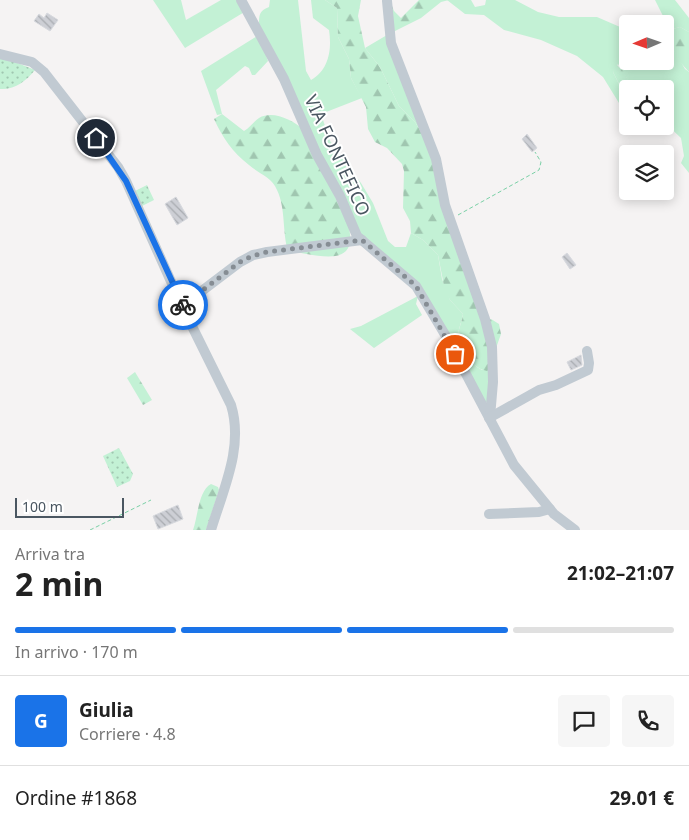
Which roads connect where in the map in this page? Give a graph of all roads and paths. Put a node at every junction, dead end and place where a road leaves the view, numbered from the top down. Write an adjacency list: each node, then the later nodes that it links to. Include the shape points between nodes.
1 (241, 0): 6 (street, VIA FONTEFICO, via 284,79 317,155)
2 (387, 1): 5 (street, via 390,43 436,159)
3 (0, 54): 7 (street, via 32,62 44,72 118,167)
4 (535, 152): 5 (path, via 542,162 539,170)
5 (450, 218): 9 (street, via 492,347)
6 (362, 240): 7 (street, via 252,256); 9 (street, VIA FONTEFICO, via 416,286)
7 (182, 306): 14 (street, via 231,405 236,422 232,462)
8 (587, 351): 9 (street, via 588,370 539,390)
9 (490, 418): 11 (street, VIA FONTEFICO, via 514,465)
10 (151, 500): 13 (path)
11 (550, 509): 12 (street); 15 (street, VIA FONTEFICO)
12 (489, 514)
13 (90, 530)
14 (211, 530)
15 (575, 530)

